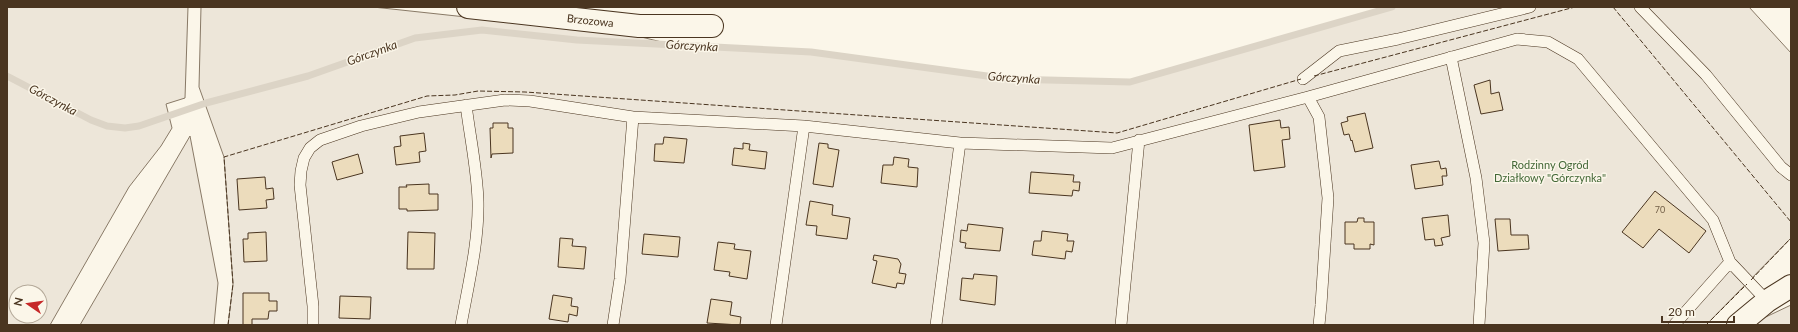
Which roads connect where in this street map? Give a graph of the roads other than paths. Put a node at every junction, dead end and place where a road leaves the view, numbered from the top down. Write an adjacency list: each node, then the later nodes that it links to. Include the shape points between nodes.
1 (468, 7): 4 (street, Brzozowa, via 640,26)
2 (1530, 7): 6 (lane, via 1398,40 1338,51)
3 (1640, 7): 13 (lane, via 1706,75 1780,167)
4 (712, 26)
5 (1451, 57): 7 (lane); 14 (lane, via 1516,39 1548,42 1578,59 1713,220); 24 (lane, via 1476,178 1484,243)
6 (1303, 79)
7 (1308, 97): 11 (lane); 23 (lane, via 1319,118 1328,198)
8 (466, 105): 9 (lane, via 505,100 530,101); 17 (lane, via 420,112 361,126 320,140 310,148 304,158 300,185); 18 (lane, via 478,202 474,247)
9 (632, 117): 10 (lane); 19 (lane, via 620,279)
10 (804, 126): 12 (lane); 20 (lane)
11 (1139, 140): 12 (lane, via 1112,148); 22 (lane)
12 (960, 143): 21 (lane)
13 (1791, 176)
14 (1730, 262): 16 (lane); 25 (lane)
15 (1791, 286): 16 (street)
16 (1767, 301): 26 (street)
17 (313, 325)
18 (461, 325)
19 (613, 325)
20 (776, 325)
21 (936, 325)
22 (1121, 325)
23 (1319, 325)
24 (1479, 325)
25 (1674, 325)
26 (1738, 325)

